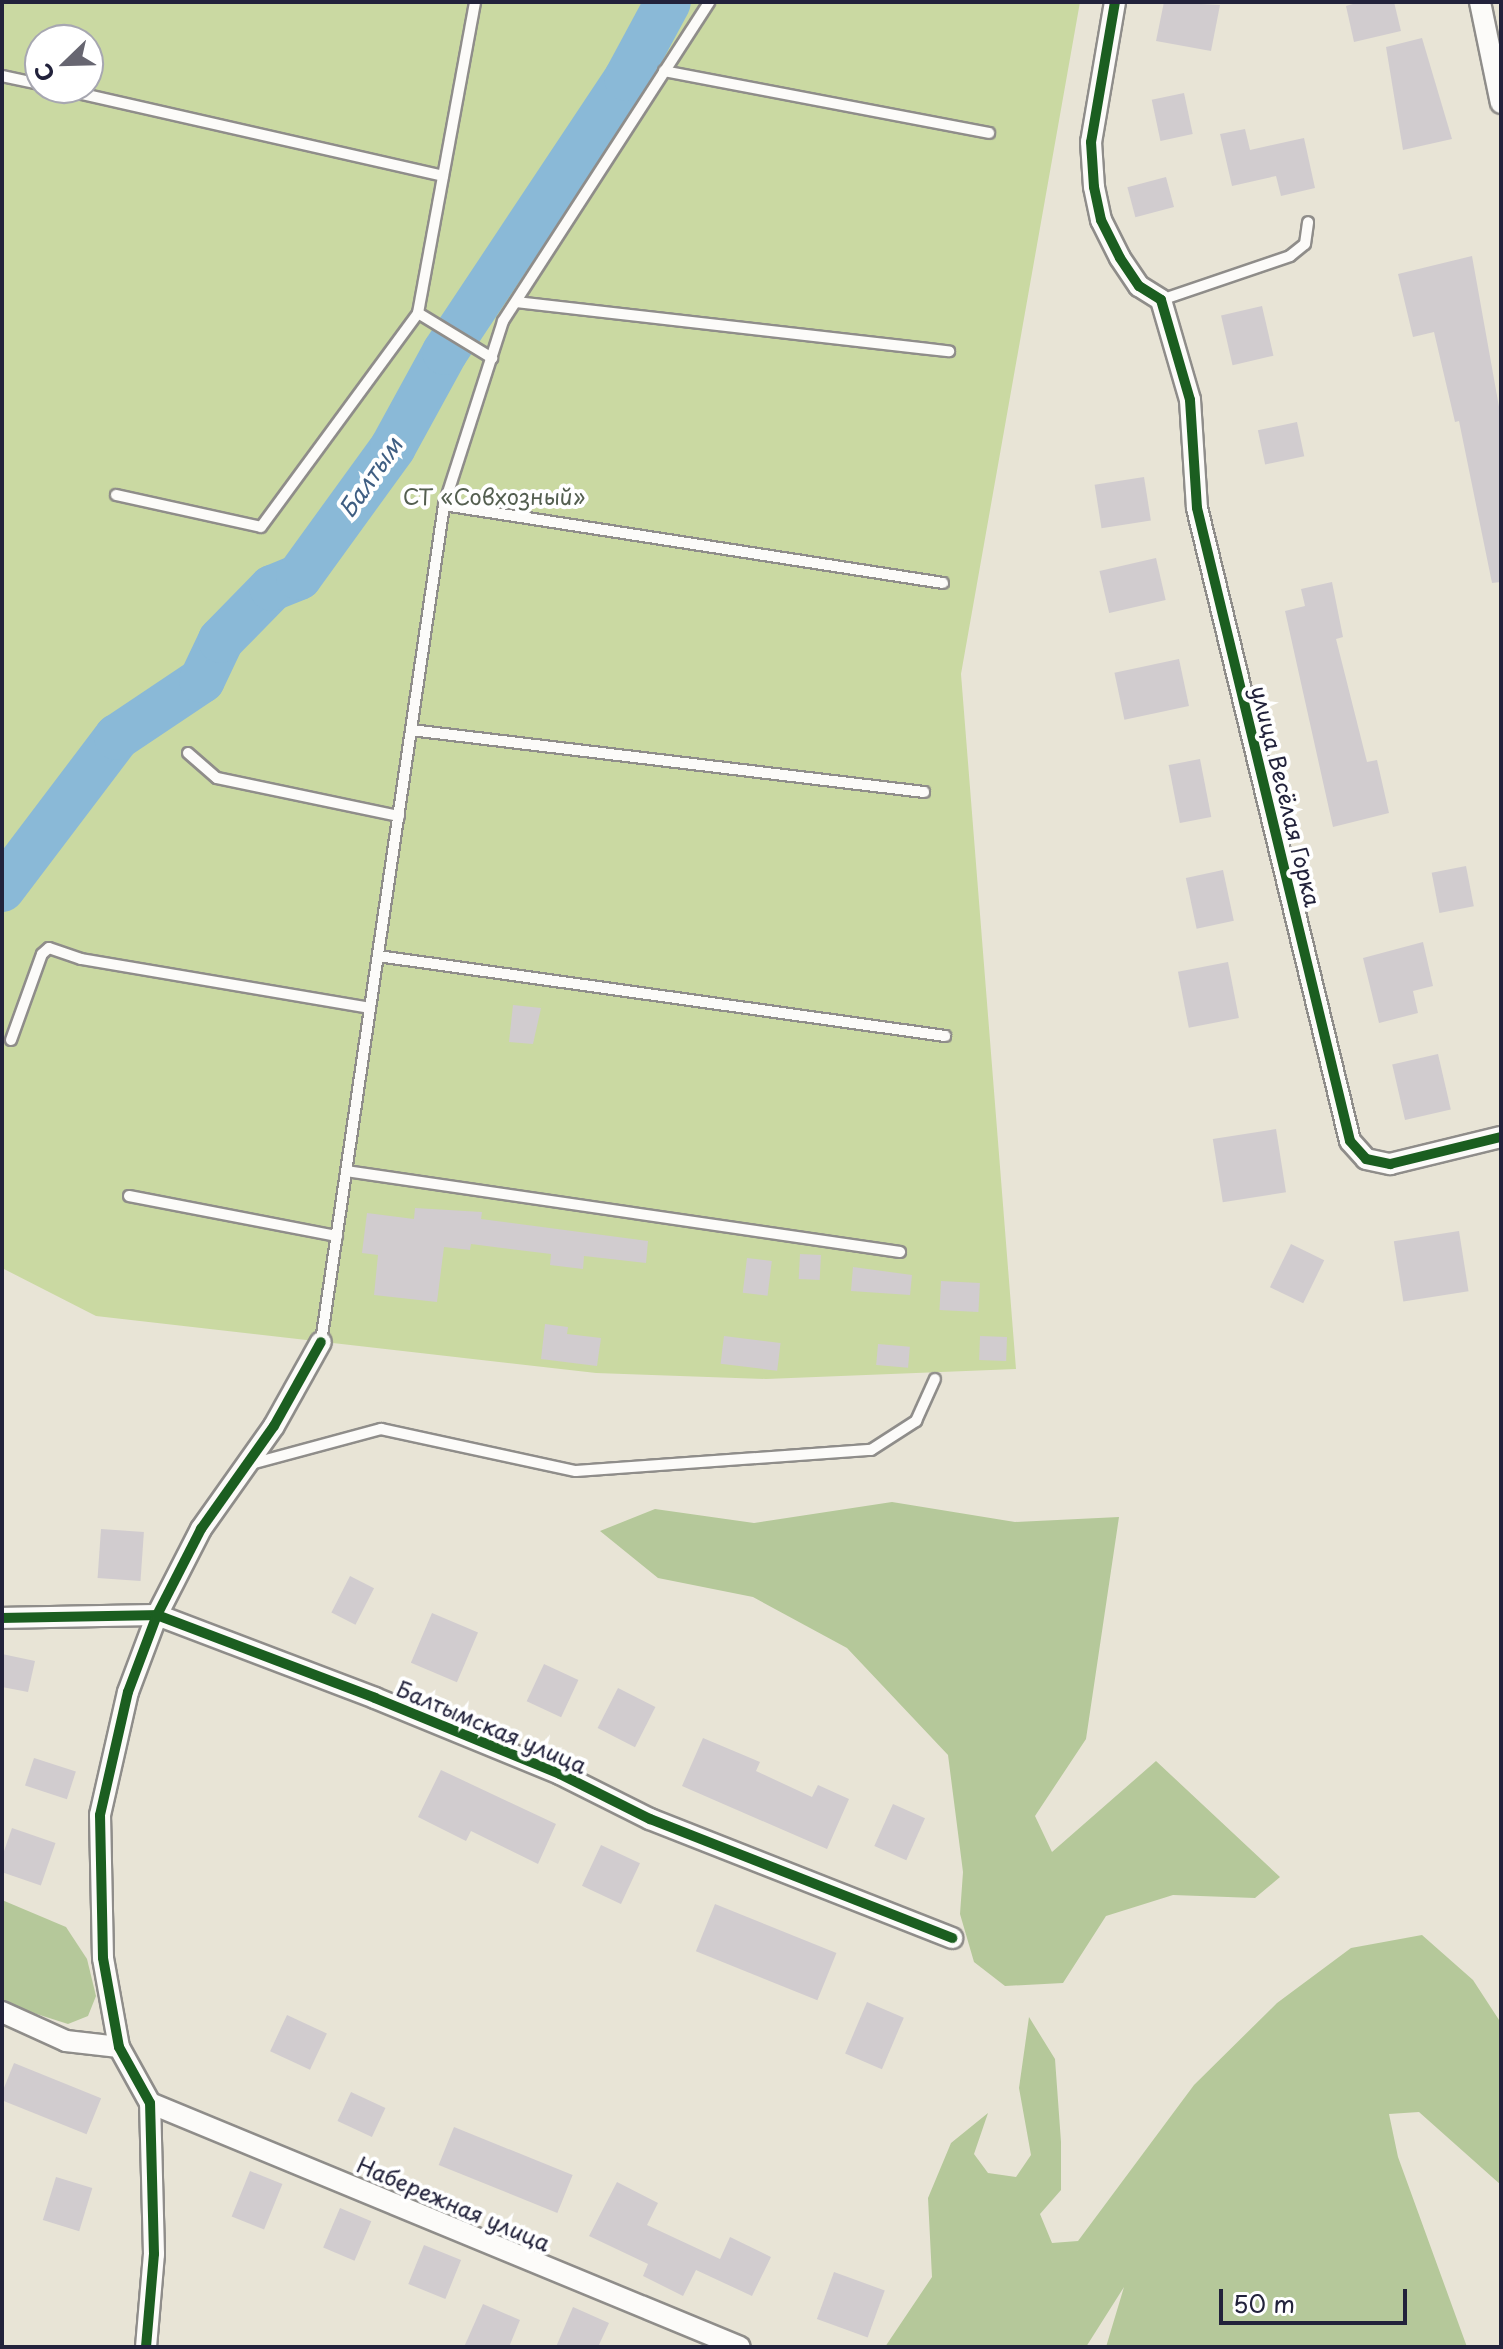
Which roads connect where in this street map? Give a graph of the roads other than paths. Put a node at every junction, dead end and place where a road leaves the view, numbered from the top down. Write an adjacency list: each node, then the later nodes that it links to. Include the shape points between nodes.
1 (475, 2): 11 (lane)
2 (709, 2): 5 (lane)
3 (1115, 2): 13 (street, via 1091,142 1094,187 1101,220 1120,258 1139,286)
4 (1480, 2): 9 (street)
5 (664, 71): 10 (lane); 14 (lane)
6 (2, 76): 7 (lane)
7 (24, 81)
8 (104, 99): 11 (lane)
9 (1501, 103)
10 (989, 133)
11 (443, 176): 15 (lane)
12 (1308, 222): 13 (lane, via 1305,244 1290,256)
13 (1161, 300): 29 (street, улица Весёлая Горка, via 1190,400 1197,508 1350,1141 1366,1159 1390,1164)
14 (516, 302): 16 (lane); 17 (lane)
15 (418, 313): 17 (lane); 18 (lane, via 261,527)
16 (949, 351)
17 (492, 358): 19 (lane)
18 (116, 495)
19 (444, 505): 20 (lane); 21 (lane)
20 (943, 583)
21 (411, 730): 23 (lane); 24 (lane)
22 (188, 753): 24 (lane, via 217,778)
23 (924, 792)
24 (399, 816): 25 (lane)
25 (378, 956): 26 (lane); 27 (lane)
26 (370, 1008): 28 (lane, via 81,959 49,948 42,954); 30 (lane)
27 (945, 1036)
28 (11, 1040)
29 (1501, 1137)
30 (346, 1171): 32 (lane); 33 (lane)
31 (129, 1196): 32 (lane)
32 (337, 1236): 34 (lane)
33 (900, 1252)
34 (321, 1342): 36 (street)
35 (935, 1379): 36 (lane, via 916,1421 871,1450 576,1471 381,1429)
36 (246, 1466): 37 (street, via 201,1529)
37 (157, 1615): 38 (street, Балтымская улица); 39 (street, Балтымская улица, via 375,1698 560,1774 650,1819); 41 (street, via 128,1692 100,1815 103,1958)
38 (2, 1618)
39 (952, 1938)
40 (2, 2012): 41 (street, via 66,2041)
41 (119, 2047): 42 (street)
42 (150, 2103): 43 (street, via 154,2254); 44 (street, Набережная улица)
43 (146, 2347)
44 (740, 2347)

